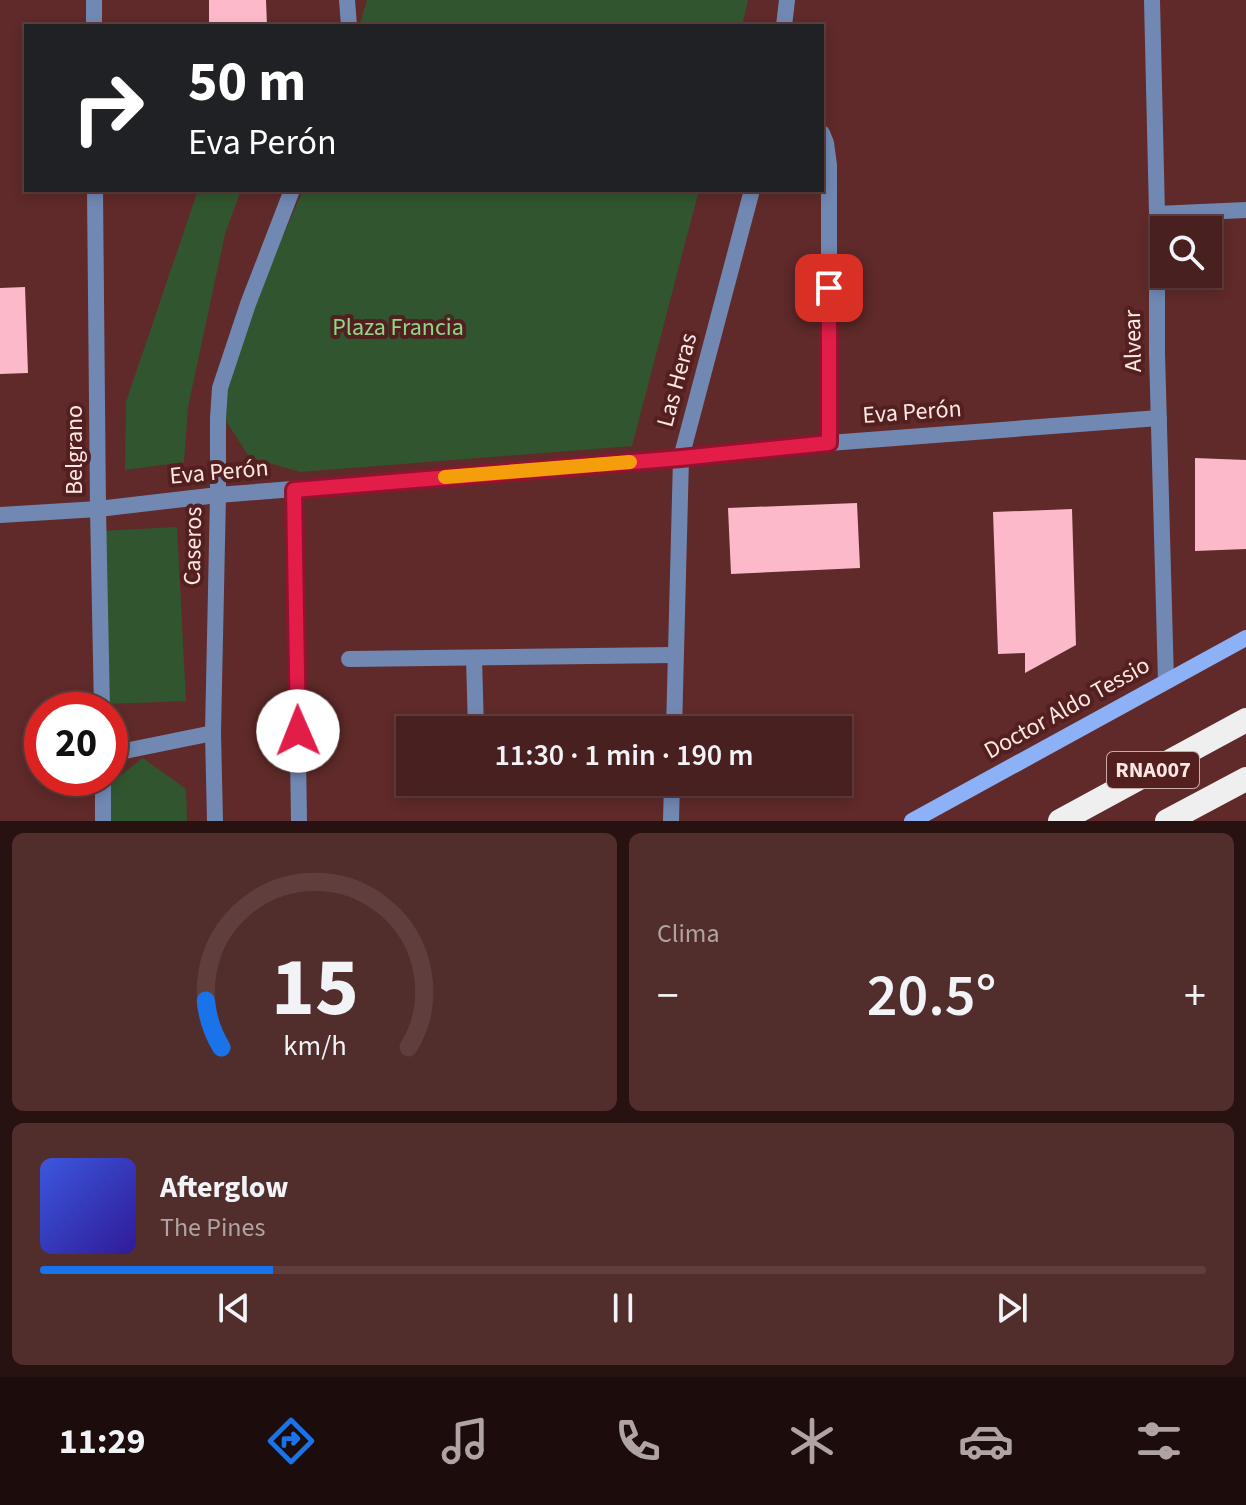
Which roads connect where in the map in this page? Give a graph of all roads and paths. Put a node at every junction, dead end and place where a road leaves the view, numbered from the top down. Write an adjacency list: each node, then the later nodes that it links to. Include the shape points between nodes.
1 (94, 0): 5 (street)
2 (347, 0): 6 (street)
3 (787, 0): 7 (street)
4 (1152, 0): 13 (street, Alvear)
5 (94, 24)
6 (349, 24)
7 (784, 24)
8 (824, 138): 15 (street, via 829,165)
9 (95, 192): 19 (street, Belgrano)
10 (291, 192): 18 (street, Caseros, via 220,388)
11 (751, 192): 16 (street, Las Heras)
12 (1246, 210): 13 (street)
13 (1157, 214): 14 (street, Alvear)
14 (1159, 418): 15 (street, Eva Perón); 25 (street, Alvear)
15 (829, 443): 16 (street, Eva Perón)
16 (681, 458): 17 (street, Eva Perón); 22 (street, Las Heras)
17 (294, 490): 18 (street, Eva Perón); 37 (street)
18 (218, 495): 19 (street, Eva Perón); 30 (street, Caseros)
19 (98, 509): 20 (street, Eva Perón); 26 (street, Belgrano)
20 (0, 515)
21 (1246, 638): 25 (main road, Doctor Aldo Tessio)
22 (675, 655): 23 (street); 28 (street, Las Heras)
23 (474, 658): 24 (street); 27 (street)
24 (349, 659)
25 (1166, 681): 39 (main road, Doctor Aldo Tessio)
26 (102, 692)
27 (476, 716)
28 (674, 716)
29 (1246, 720): 40 (highway, RNA007)
30 (213, 733): 31 (street); 36 (street, Caseros)
31 (128, 750)
32 (1246, 779): 41 (highway, RNA007)
33 (103, 796): 35 (street)
34 (672, 796): 38 (street)
35 (103, 821)
36 (215, 821)
37 (299, 821)
38 (671, 821)
39 (912, 821)
40 (1060, 821)
41 (1167, 821)

